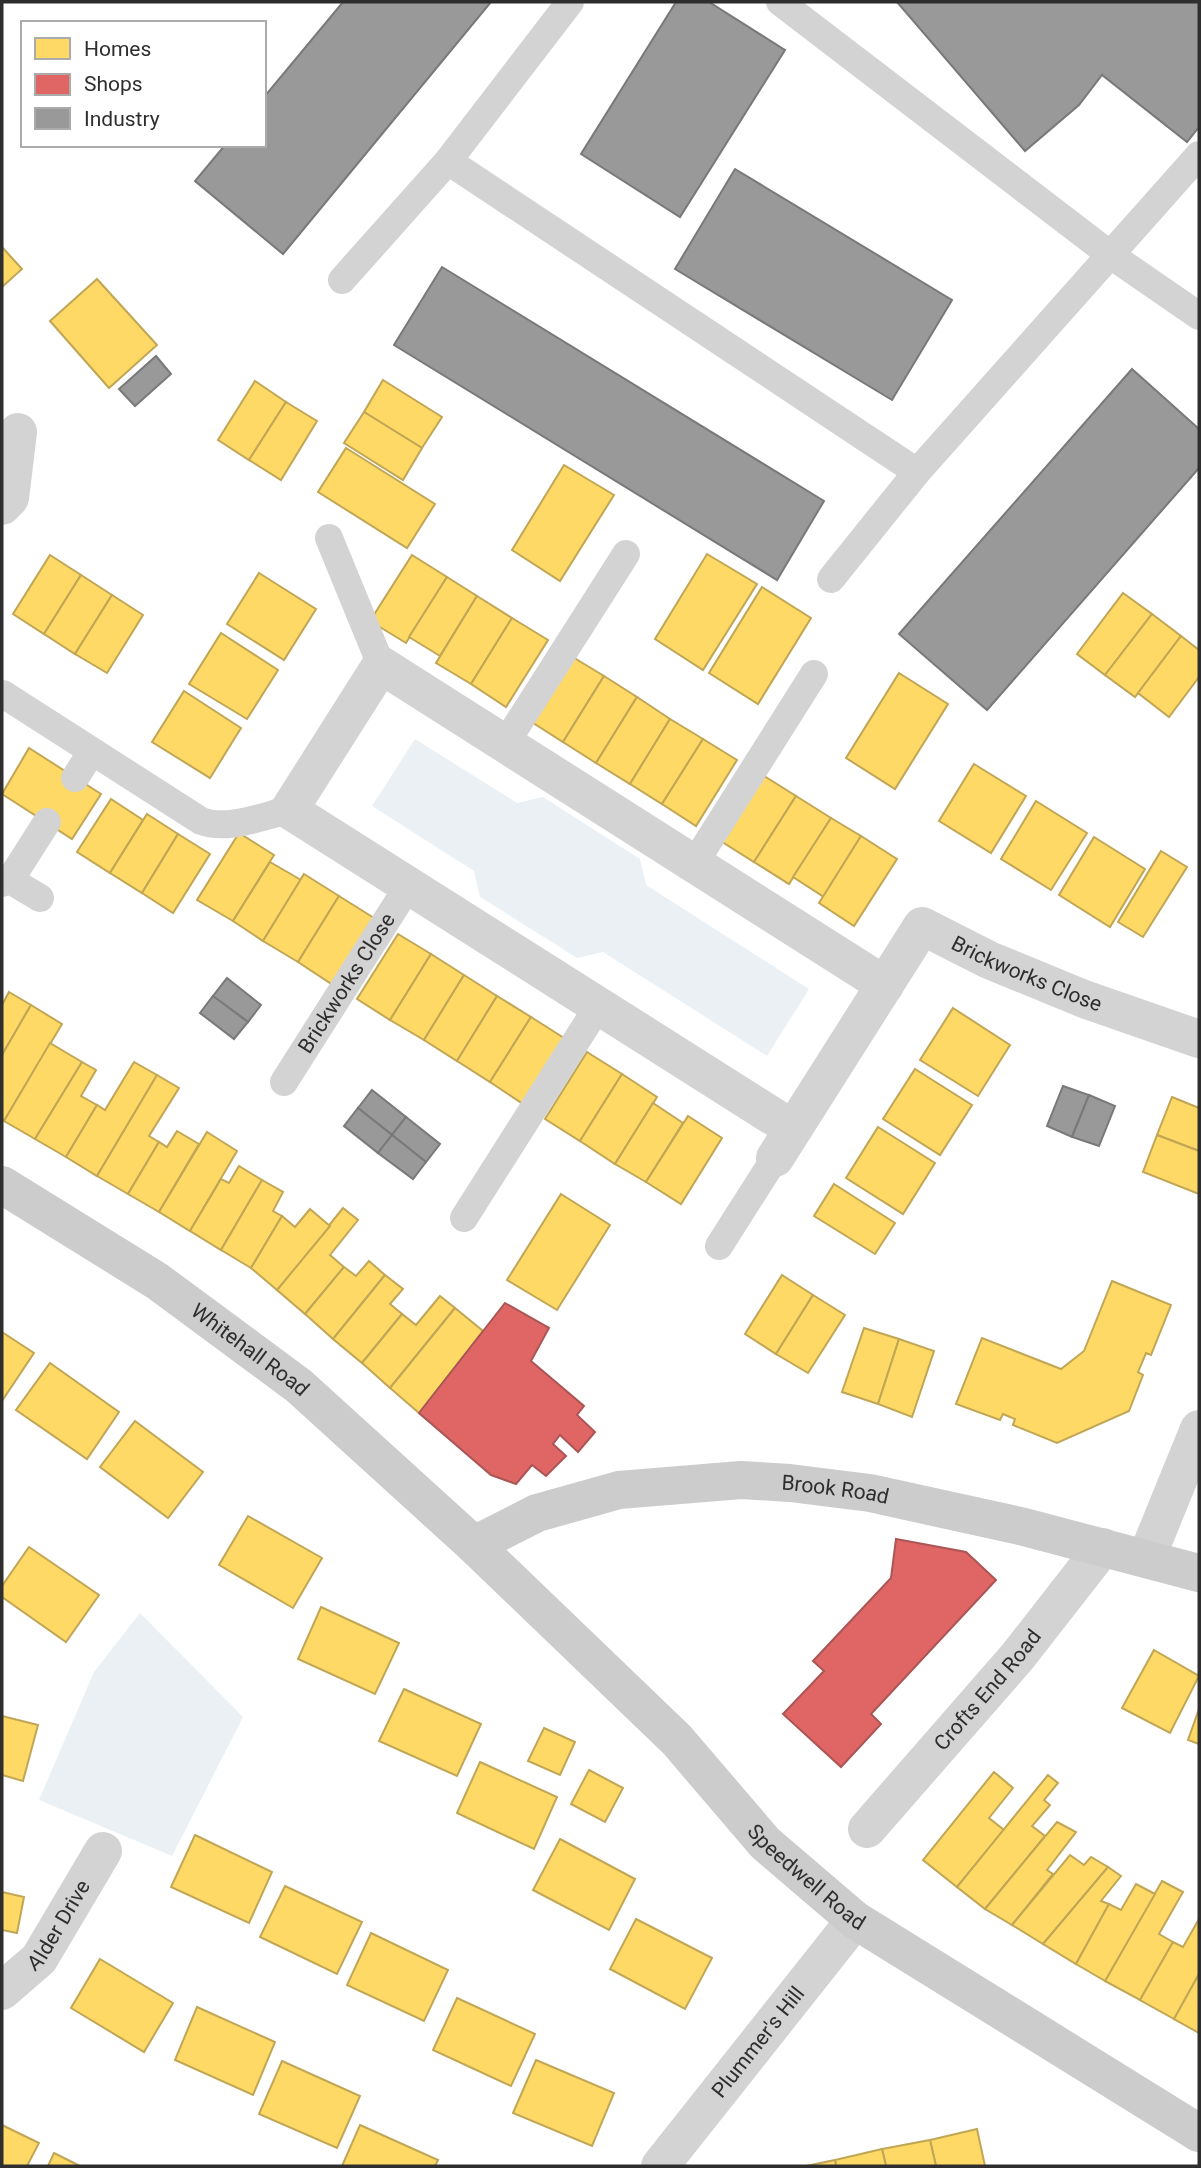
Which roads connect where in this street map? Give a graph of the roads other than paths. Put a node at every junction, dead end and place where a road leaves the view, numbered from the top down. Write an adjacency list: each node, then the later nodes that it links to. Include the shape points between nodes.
1 (570, 2): 4 (lane)
2 (780, 2): 5 (lane)
3 (1199, 155): 5 (lane)
4 (448, 161): 6 (lane); 9 (lane)
5 (1112, 256): 7 (lane); 9 (lane)
6 (342, 280)
7 (1199, 316)
8 (18, 432): 10 (street, via 10,498)
9 (917, 472): 13 (lane)
10 (2, 506)
11 (329, 538): 14 (lane)
12 (626, 554): 17 (lane)
13 (831, 579)
14 (381, 665): 17 (street); 20 (street)
15 (814, 674): 22 (lane)
16 (3, 694): 18 (lane)
17 (505, 744): 22 (street)
18 (92, 751): 19 (lane); 20 (lane, via 209,823)
19 (75, 778)
20 (289, 810): 24 (street)
21 (47, 822): 23 (lane)
22 (694, 864): 26 (street)
23 (6, 881): 25 (lane)
24 (409, 885): 27 (street); 29 (lane, Brickworks Close)
25 (40, 898)
26 (885, 985): 28 (street, Brickworks Close, via 922,926 1084,999); 30 (street, Brickworks Close)
27 (599, 1005): 30 (street); 32 (lane)
28 (1199, 1039)
29 (284, 1082)
30 (784, 1144): 33 (lane, Brickworks Close)
31 (2, 1185): 35 (main road, Whitehall Road, via 157,1281 299,1386)
32 (464, 1218)
33 (719, 1245)
34 (1199, 1429): 37 (street)
35 (474, 1545): 36 (main road, Brook Road, via 537,1513 619,1490 741,1480 870,1493); 41 (main road, Speedwell Road, via 677,1740 765,1843)
36 (1103, 1547): 37 (main road, Brook Road); 39 (street, Crofts End Road, via 1018,1656)
37 (1146, 1559): 38 (main road, Brook Road)
38 (1199, 1573)
39 (867, 1829)
40 (103, 1851): 42 (street, Alder Drive, via 40,1959)
41 (855, 1920): 43 (main road, Speedwell Road); 44 (street, Plummer's Hill)
42 (2, 1991)
43 (1199, 2133)
44 (660, 2166)

